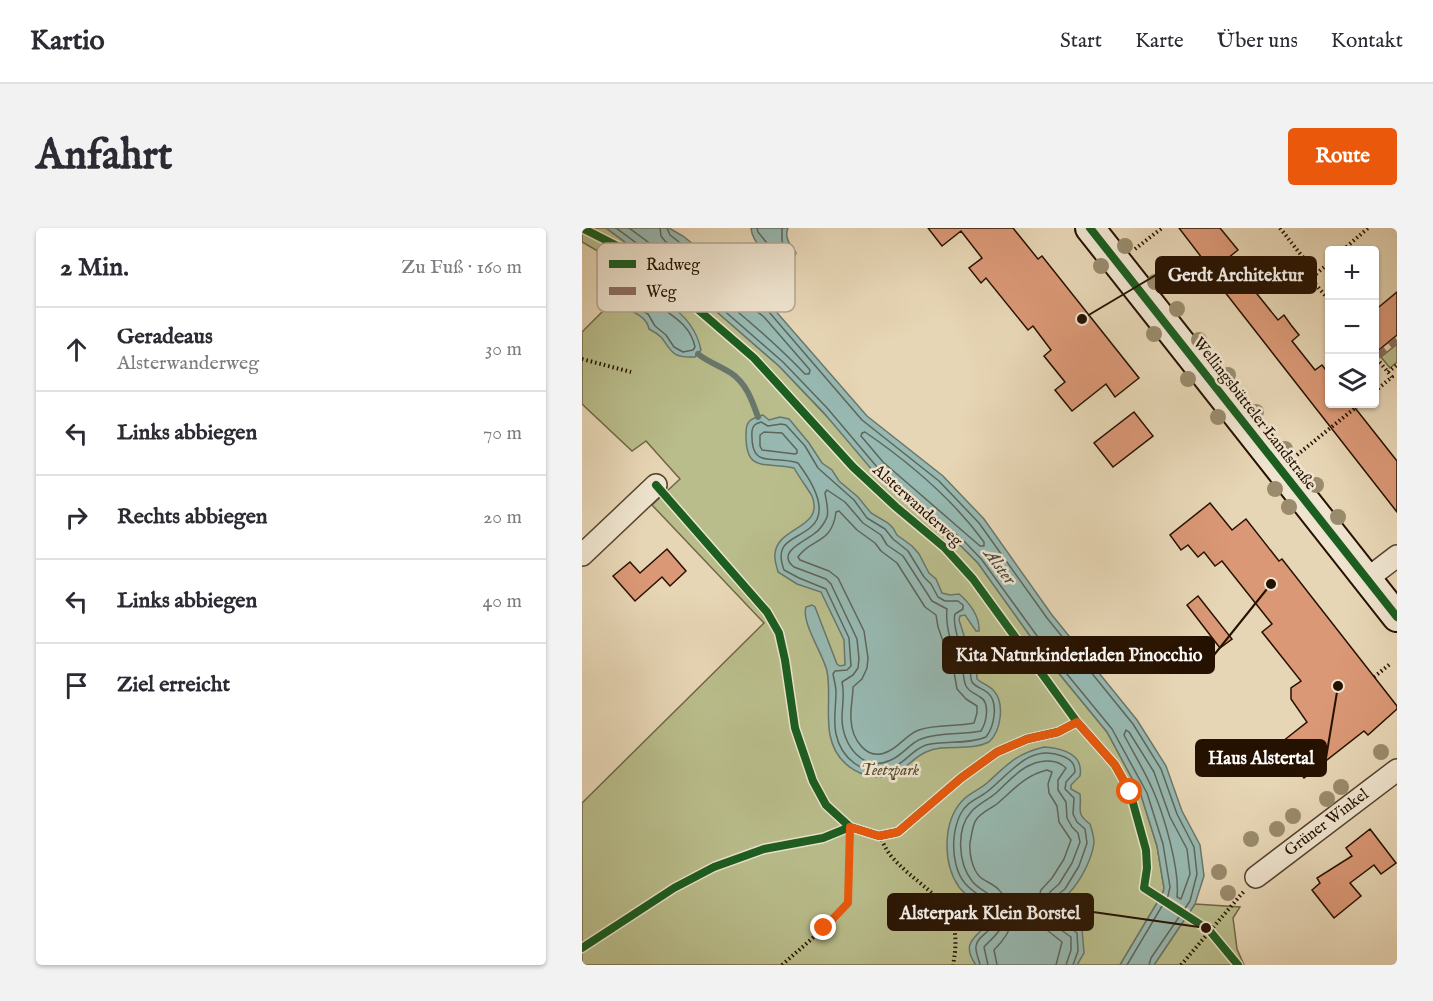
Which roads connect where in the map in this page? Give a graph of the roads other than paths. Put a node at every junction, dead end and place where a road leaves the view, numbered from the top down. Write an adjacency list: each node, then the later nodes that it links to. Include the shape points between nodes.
1 (1090, 228): 5 (main road, Wellingsbütteler Landstraße)
2 (656, 485): 3 (street)
3 (582, 555)
4 (1397, 556): 5 (street)
5 (1367, 579): 6 (main road, Wellingsbütteler Landstraße)
6 (1397, 617)
7 (1397, 770): 8 (street, Grüner Winkel)
8 (1256, 877)

